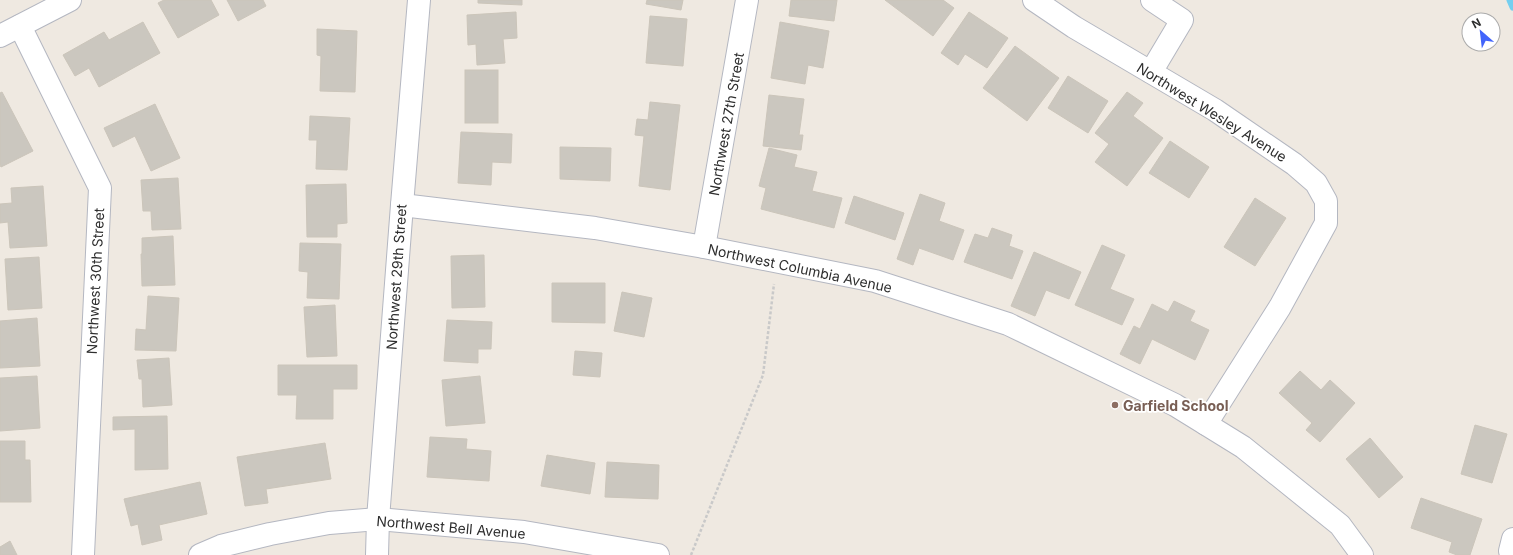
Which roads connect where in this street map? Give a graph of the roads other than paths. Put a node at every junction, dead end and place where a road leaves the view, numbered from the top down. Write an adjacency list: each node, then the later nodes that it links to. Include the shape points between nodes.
1 (70, 0): 6 (street)
2 (419, 0): 9 (street, Northwest 29th Street)
3 (747, 0): 10 (street, Northwest 27th Street)
4 (1034, 0): 8 (street, Northwest Wesley Avenue, via 1074,27)
5 (1152, 0): 8 (street, via 1182,20)
6 (20, 26): 7 (street); 14 (street, Northwest 30th Street, via 100,188)
7 (0, 36)
8 (1151, 72): 11 (street, Northwest Wesley Avenue, via 1215,110 1294,164 1316,183 1326,202 1326,223 1280,307)
9 (402, 205): 10 (street, Northwest Columbia Avenue, via 595,228); 12 (street, Northwest 29th Street)
10 (704, 247): 11 (street, Northwest Columbia Avenue, via 875,281 1008,324 1175,405)
11 (1206, 424): 18 (street, Northwest Columbia Avenue, via 1243,447 1340,525)
12 (378, 519): 15 (street, Northwest Bell Avenue, via 270,534 220,546); 16 (street, Northwest 29th Street); 17 (street, Northwest Bell Avenue, via 524,532)
13 (1513, 539): 19 (street, via 1510,551)
14 (83, 555)
15 (200, 555)
16 (377, 555)
17 (658, 555)
18 (1362, 555)
19 (1512, 555)

